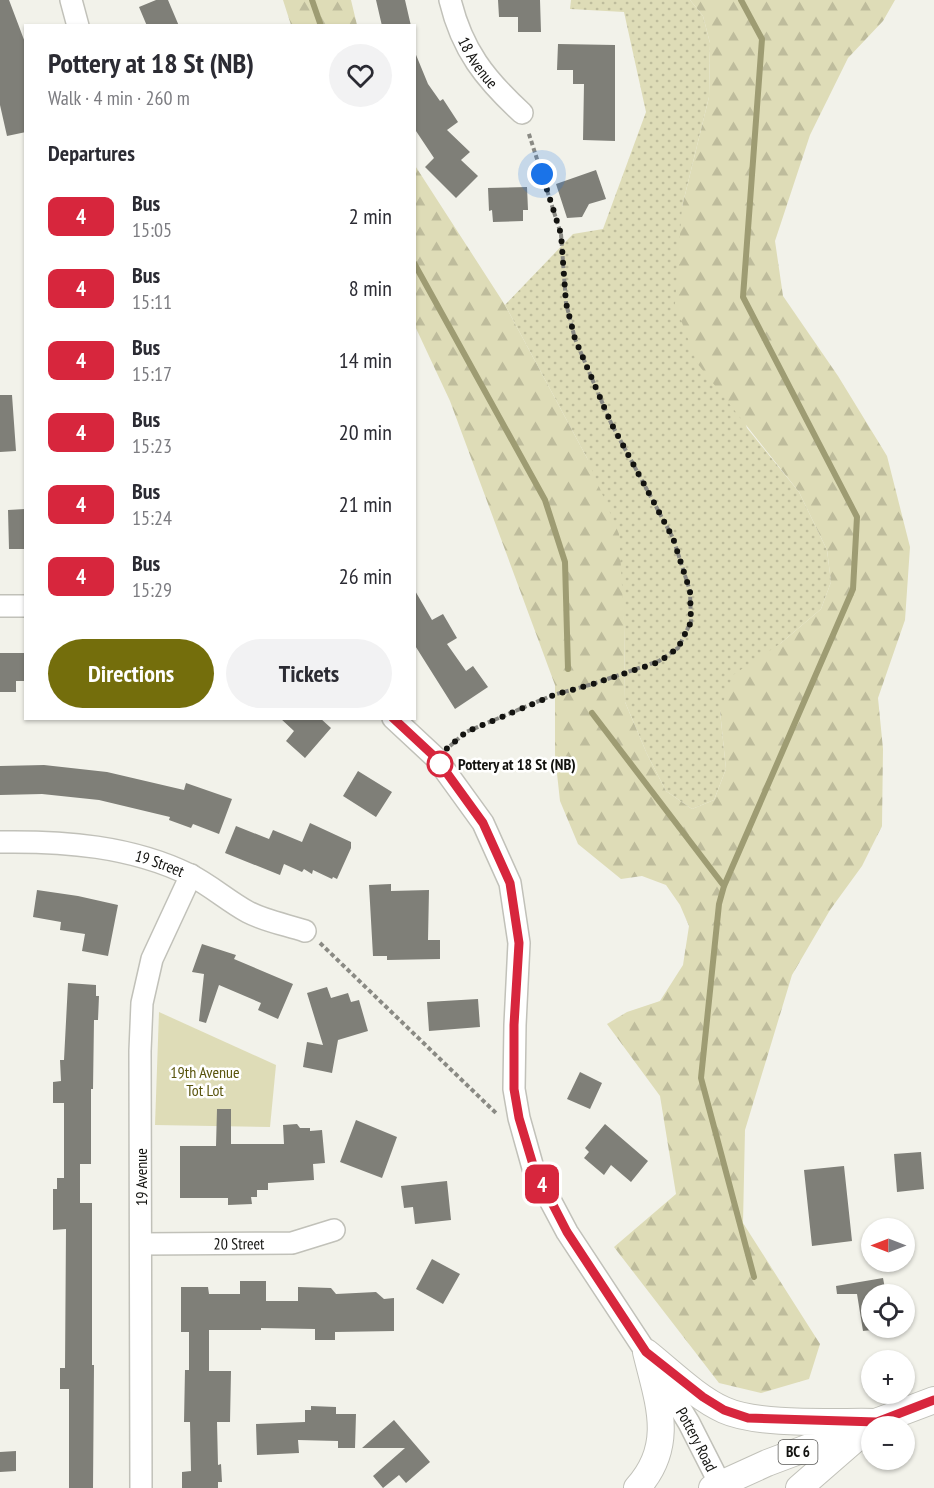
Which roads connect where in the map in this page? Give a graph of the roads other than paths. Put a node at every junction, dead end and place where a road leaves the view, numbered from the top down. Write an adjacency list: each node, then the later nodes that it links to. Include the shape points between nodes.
1 (71, 0): 3 (street)
2 (450, 0): 4 (street, 18 Avenue, via 472,57 494,87)
3 (77, 24)
4 (522, 113)
5 (0, 606): 6 (street)
6 (24, 606)
7 (395, 720): 13 (street, Pottery Road, via 436,758 483,823 510,883 519,943 514,1025 519,1118 534,1168 567,1232)
8 (0, 842): 9 (street, 19 Street, via 103,848)
9 (190, 875): 10 (street, 19 Street, via 250,913); 12 (street, 19 Avenue, via 152,959 142,1003)
10 (305, 931)
11 (334, 1230): 12 (street, 20 Street, via 292,1243)
12 (141, 1244): 20 (street, 19 Avenue)
13 (646, 1352): 16 (main road, via 703,1397 748,1418); 19 (street, Pottery Road, via 689,1423); 21 (main road, via 662,1433 656,1456)
14 (934, 1400): 15 (main road, BC 6)
15 (893, 1416)
16 (861, 1422)
17 (861, 1428): 19 (main road, BC 6)
18 (861, 1436): 22 (main road)
19 (718, 1486)
20 (141, 1488)
21 (637, 1488)
22 (799, 1488)

